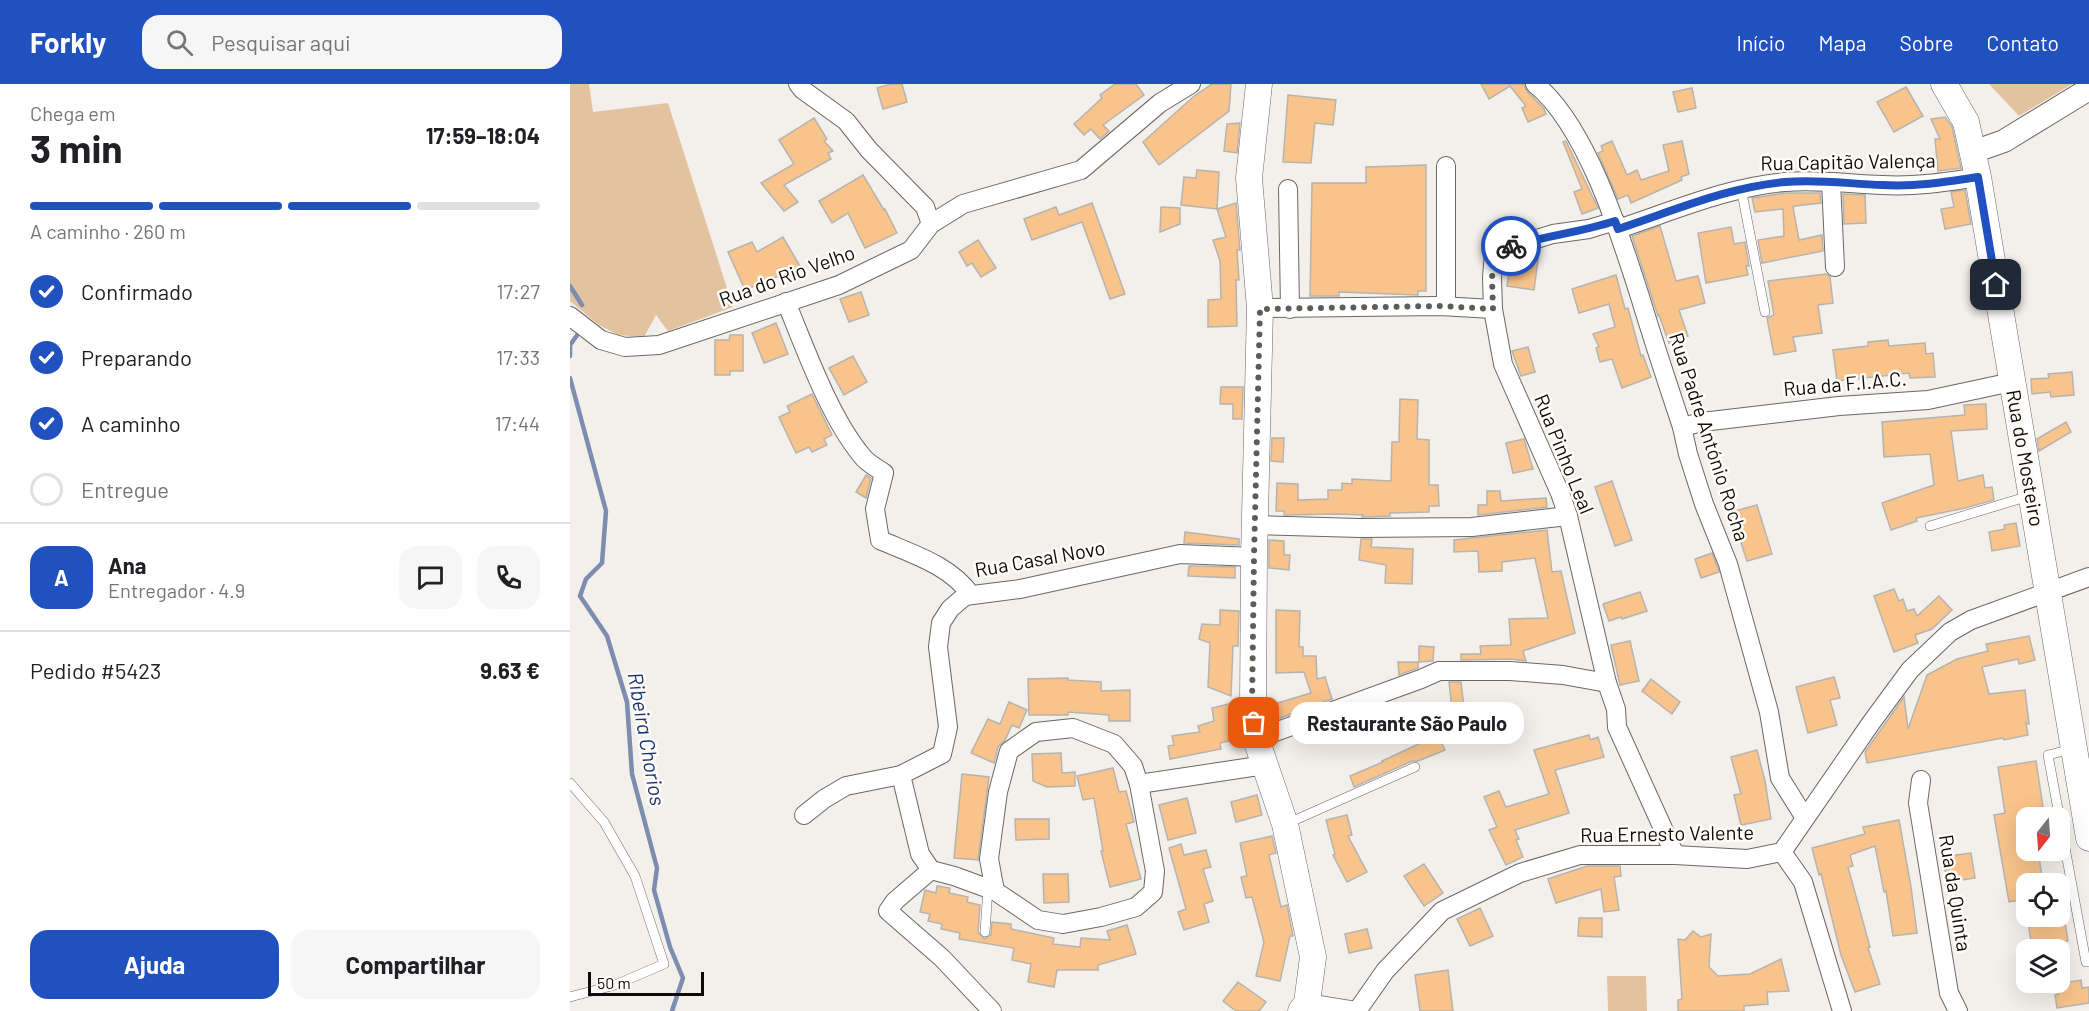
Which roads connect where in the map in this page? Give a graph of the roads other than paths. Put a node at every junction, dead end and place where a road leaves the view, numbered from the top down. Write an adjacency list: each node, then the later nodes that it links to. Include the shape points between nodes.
1 (798, 84): 13 (street, via 846,122 925,207)
2 (1191, 84): 13 (street, Rua do Rio Velho, via 1161,103 1081,170 963,204)
3 (1259, 84): 18 (main road, via 1249,178)
4 (1535, 84): 14 (street, Rua Padre António Rocha, via 1559,109 1582,146)
5 (1944, 84): 7 (main road, Rua do Mosteiro, via 1966,122)
6 (2089, 89): 7 (street, via 2004,141)
7 (1973, 152): 9 (main road, Rua do Mosteiro)
8 (1446, 166): 17 (street)
9 (1978, 177): 10 (street, Rua Capitão Valença, via 1933,184); 23 (main road, Rua do Mosteiro)
10 (1831, 182): 11 (street, Rua Capitão Valença); 15 (street)
11 (1741, 188): 14 (street, Rua Capitão Valença); 21 (lane)
12 (1288, 189): 19 (street)
13 (931, 224): 16 (street, Rua do Rio Velho, via 911,250 839,285)
14 (1616, 225): 20 (street, Rua Pinho Leal, via 1553,234 1494,252); 24 (street, Rua Padre António Rocha)
15 (1835, 267)
16 (786, 302): 22 (street, Rua do Rio Velho, via 659,345 625,347 601,340); 32 (street, via 844,431 863,459 884,473 875,509 880,540 953,574)
17 (1446, 306): 19 (street); 20 (street)
18 (1260, 309): 19 (street); 27 (main road)
19 (1290, 309)
20 (1493, 309): 26 (street, Rua Pinho Leal, via 1503,364)
21 (1765, 312)
22 (570, 316)
23 (2012, 382): 24 (street, Rua da F.I.A.C., via 1928,400 1839,406); 25 (main road, Rua do Mosteiro)
24 (1682, 427): 43 (street, Rua Padre António Rocha, via 1704,504 1728,564 1770,712 1780,778)
25 (2031, 495): 28 (lane); 31 (main road, Rua do Mosteiro)
26 (1568, 516): 27 (street, via 1472,527); 33 (street, Rua Pinho Leal)
27 (1255, 525): 29 (main road)
28 (1930, 526)
29 (1254, 557): 32 (street, Rua Casal Novo, via 1180,554 1020,589); 34 (main road, via 1252,707)
30 (2089, 577): 31 (street)
31 (2048, 591): 35 (main road, Rua do Mosteiro); 43 (street, via 1950,632 1910,670)
32 (971, 595): 38 (street, Rua Casal Novo, via 950,609 941,622 938,647 948,727 942,754)
33 (1607, 683): 34 (street, via 1510,671 1439,671); 47 (street, Rua Pinho Leal, via 1617,727)
34 (1256, 739): 36 (main road)
35 (2074, 748): 45 (main road, Rua do Mosteiro); 51 (lane, via 2048,755)
36 (1265, 765): 41 (street); 44 (main road)
37 (1415, 767): 44 (lane)
38 (901, 775): 42 (street, via 846,786); 48 (street, via 920,854)
39 (1921, 780): 57 (street, Rua da Quinta, via 1918,803 1949,993)
40 (570, 783): 52 (lane, via 604,822 635,876 664,964 615,985)
41 (1138, 784): 49 (street, via 1155,871 1153,892 1136,907 1063,924 1038,920); 49 (street, via 1133,766 1114,744 1073,728 1036,732 1009,751 998,792 990,858)
42 (804, 815)
43 (1804, 818): 46 (street)
44 (1285, 824): 53 (main road, via 1313,957)
45 (2089, 838)
46 (1782, 852): 47 (street, Rua Ernesto Valente, via 1748,858); 56 (street, via 1803,882)
47 (1675, 855): 55 (street, Rua Ernesto Valente, via 1580,855 1520,873 1442,911 1385,971)
48 (931, 870): 49 (street); 54 (street, via 888,911 942,958)
49 (992, 890): 50 (lane)
50 (985, 932)
51 (2089, 962)
52 (570, 998)
53 (1304, 1007): 55 (street)
54 (992, 1011)
55 (1356, 1011)
56 (1842, 1011)
57 (1958, 1011)

